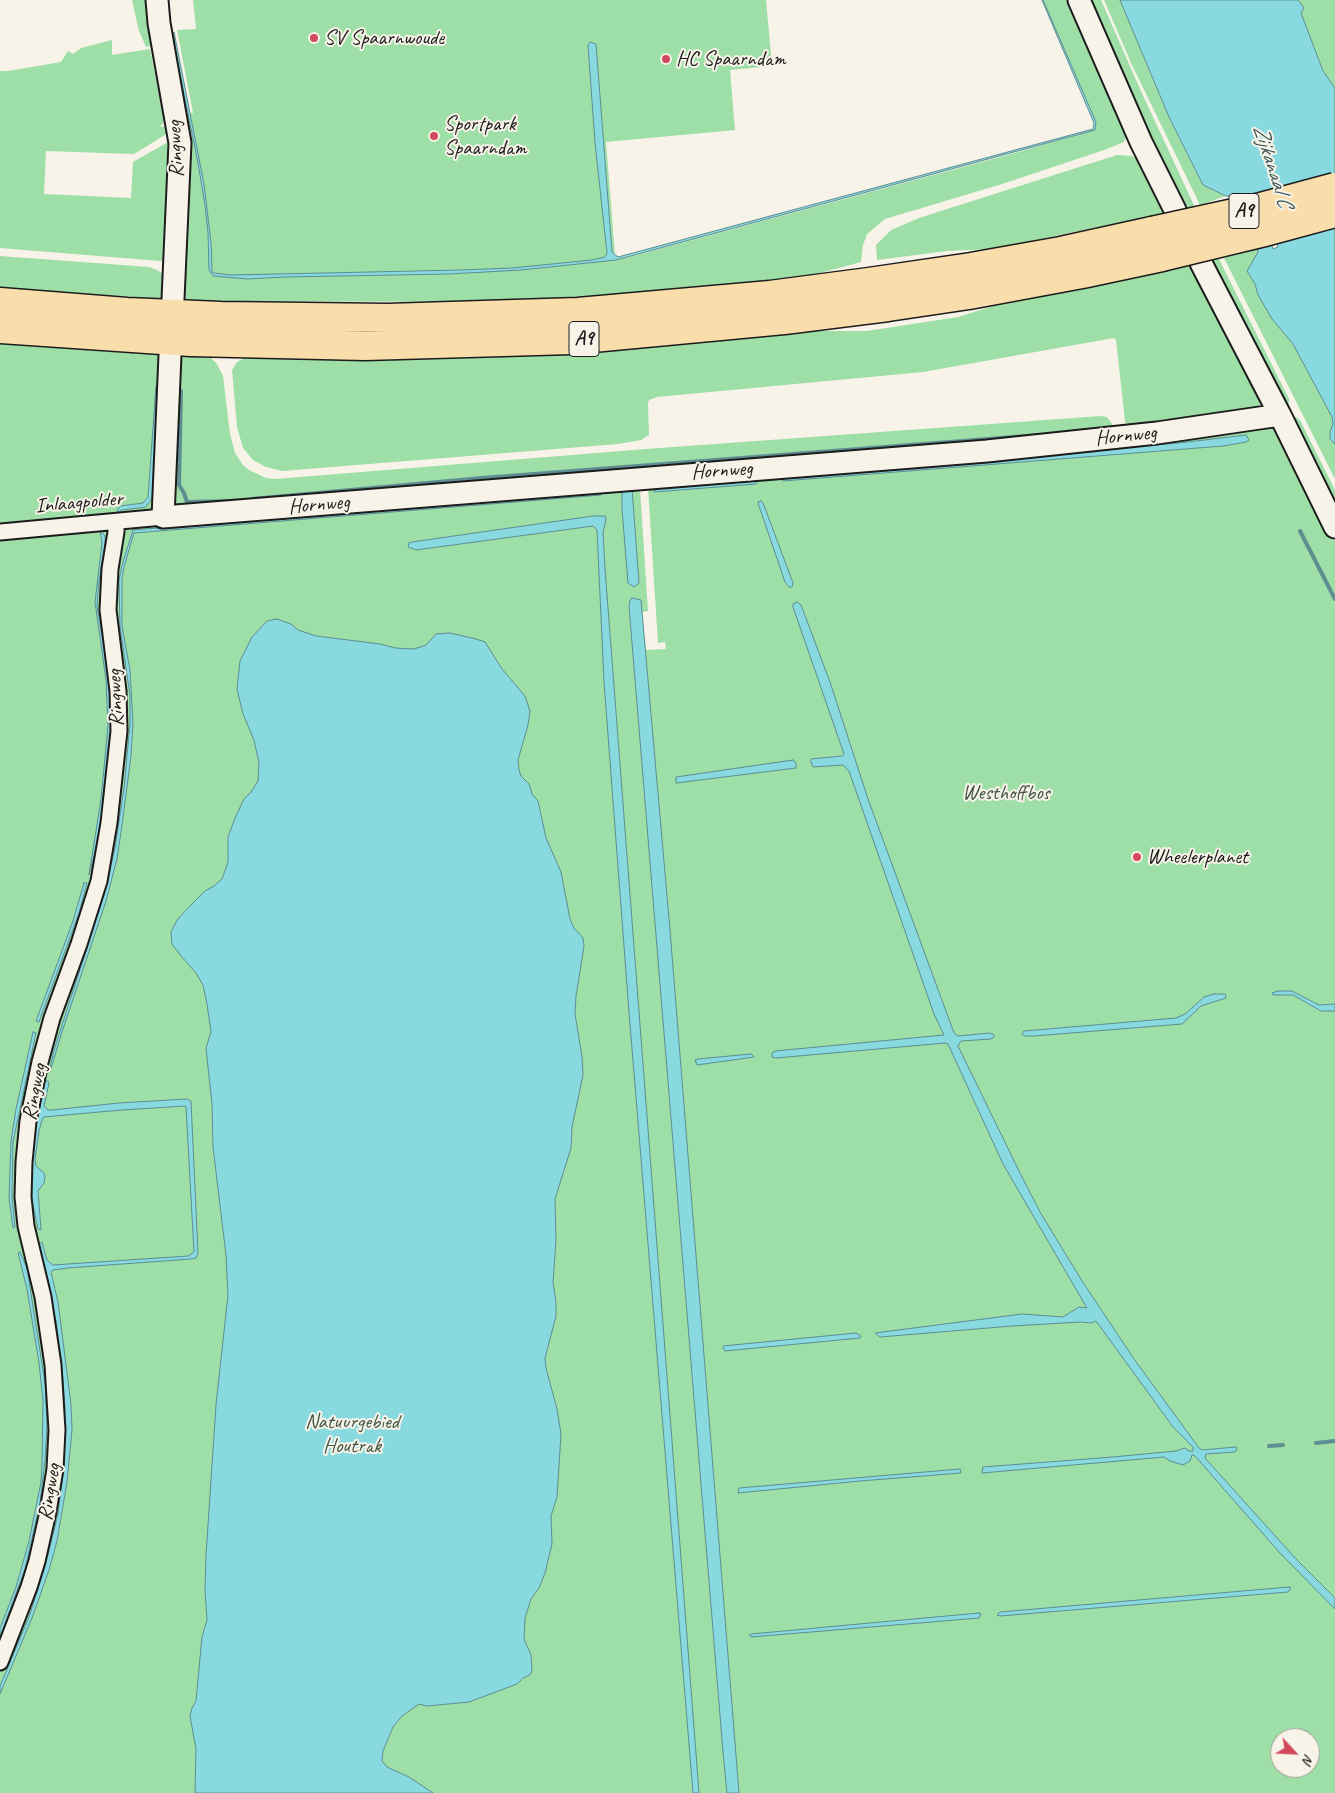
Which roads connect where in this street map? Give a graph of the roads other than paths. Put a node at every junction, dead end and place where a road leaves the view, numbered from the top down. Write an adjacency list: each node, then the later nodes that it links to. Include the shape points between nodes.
1 (157, 0): 7 (street, Ringweg, via 180,144)
2 (1079, 0): 4 (street, via 1141,142)
3 (1335, 186): 8 (highway, A9, bridge, via 1152,232 970,267 770,295 578,312 388,318 221,316)
4 (1175, 210)
5 (1335, 213): 9 (highway, A9, bridge, via 1162,257 888,307 571,340 365,346 191,342)
6 (1200, 263): 11 (street)
7 (173, 299)
8 (0, 302)
9 (0, 329)
10 (170, 355): 12 (street)
11 (1280, 414): 12 (street, Hornweg, via 1157,433 987,451); 14 (street)
12 (163, 517): 13 (street, Inlaagpolder)
13 (116, 522): 15 (street, Inlaagpolder); 16 (street, Ringweg, via 108,610 118,691 119,732 109,823 98,881 40,1062 28,1121 24,1162 26,1226 43,1297 53,1364 57,1430 55,1469 37,1561)
14 (1335, 527)
15 (0, 532)
16 (0, 1662)

